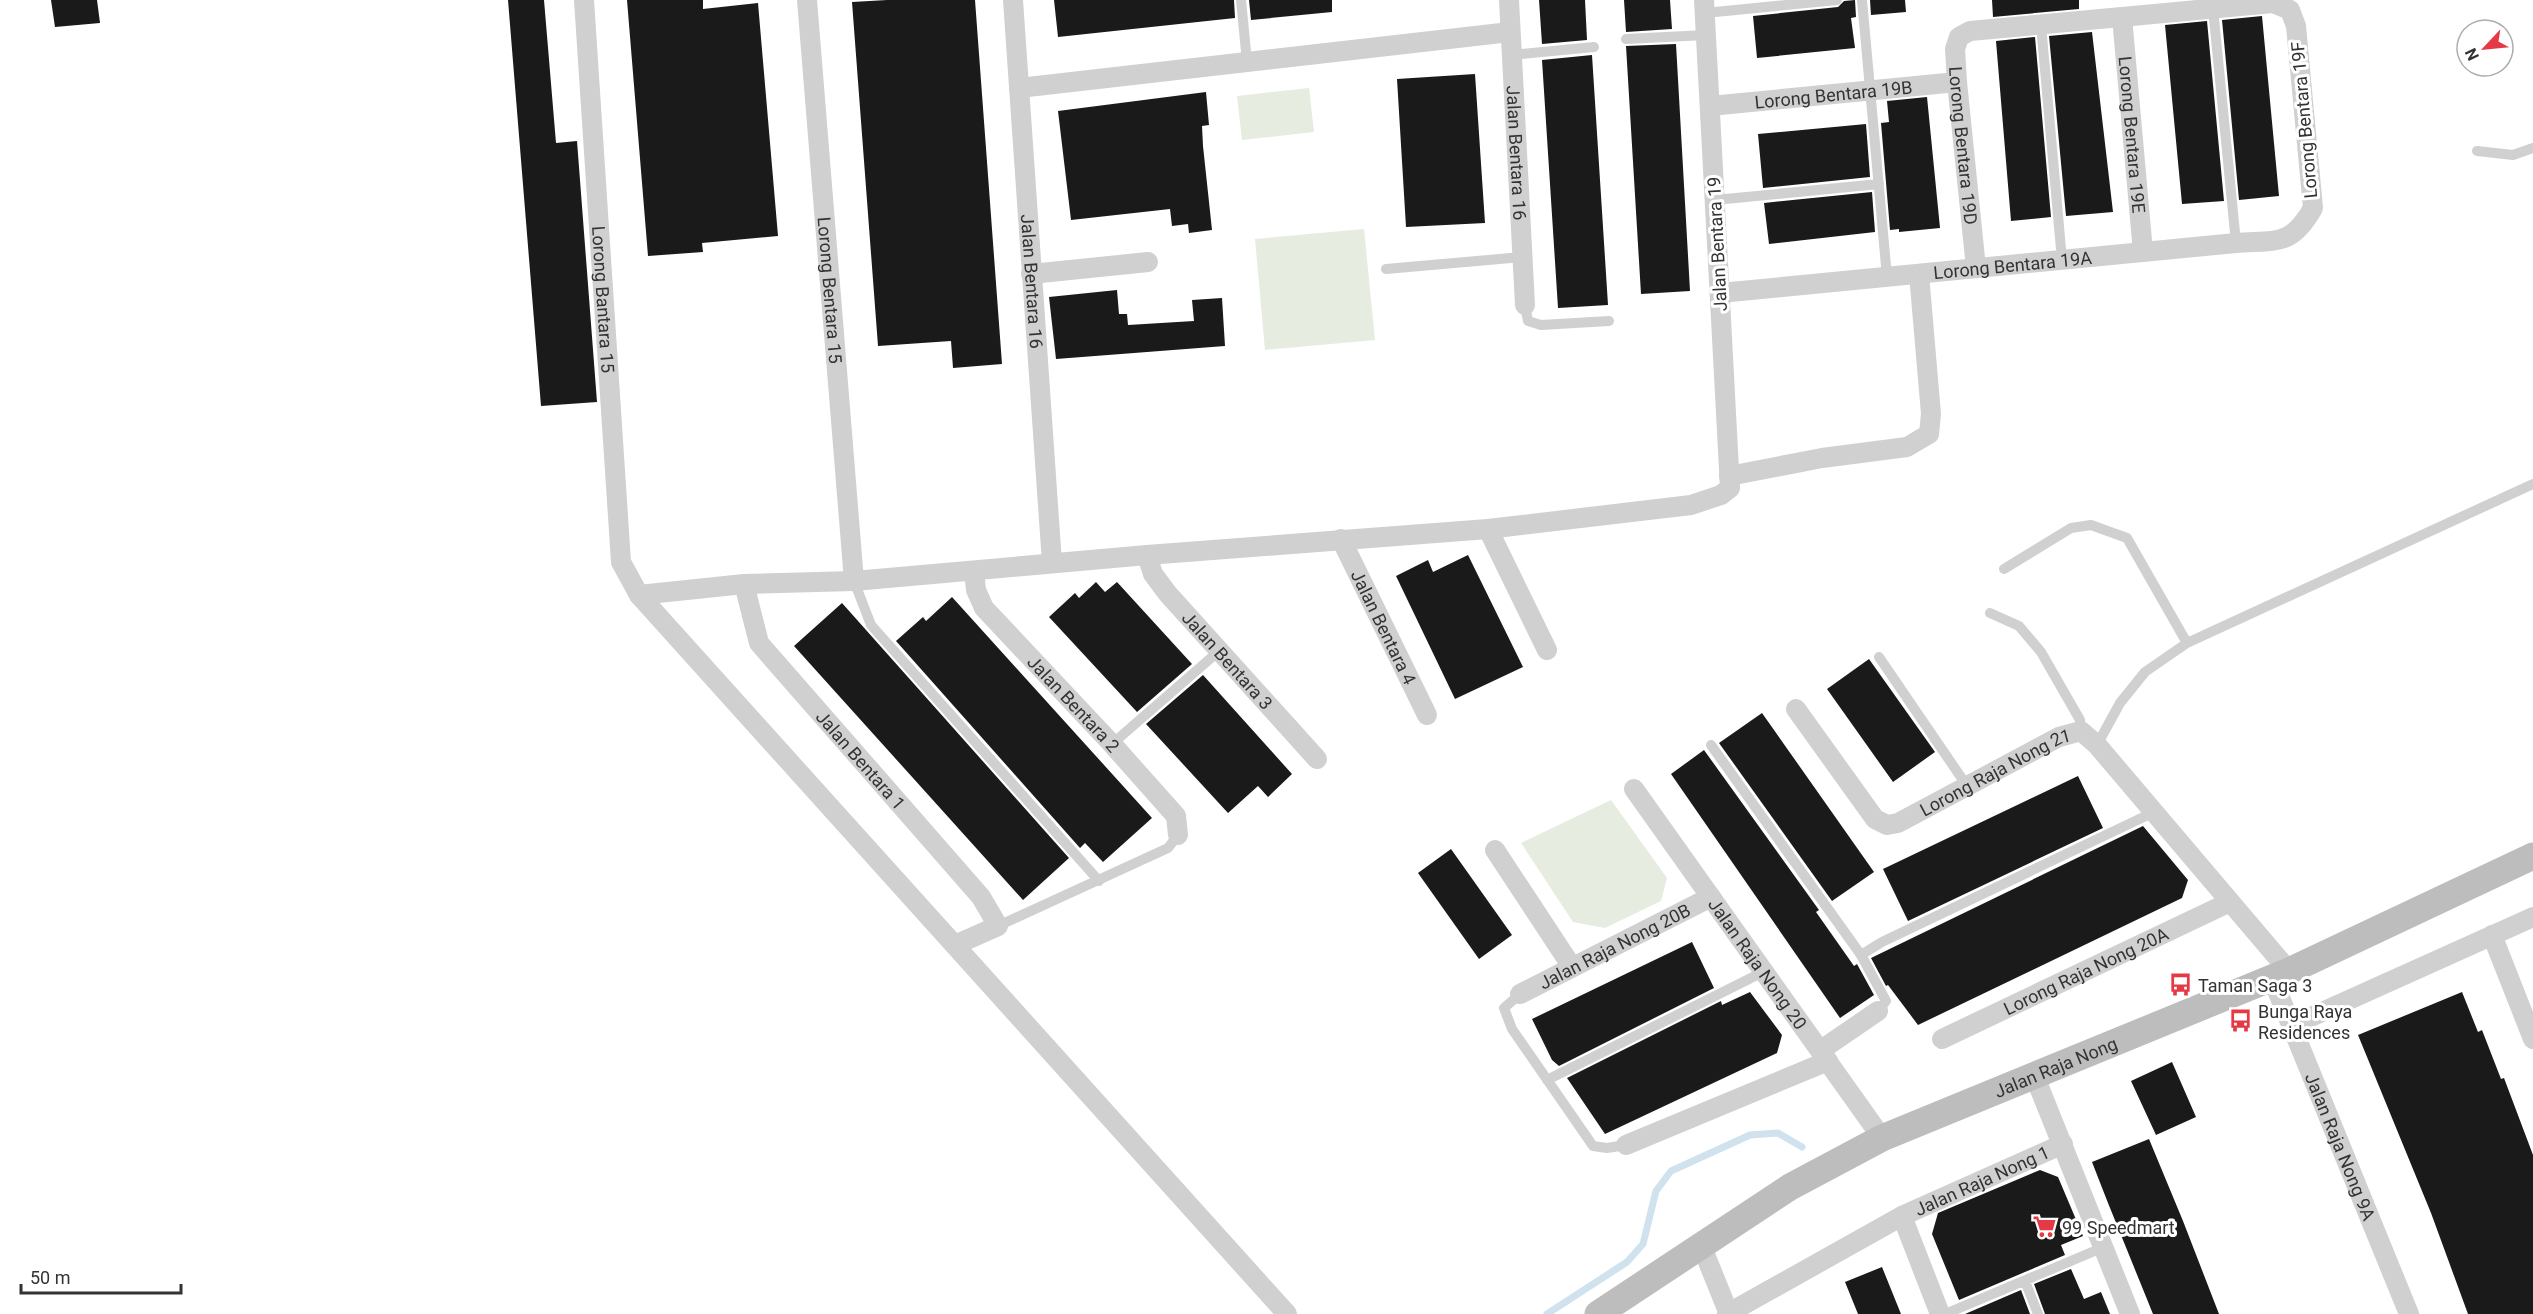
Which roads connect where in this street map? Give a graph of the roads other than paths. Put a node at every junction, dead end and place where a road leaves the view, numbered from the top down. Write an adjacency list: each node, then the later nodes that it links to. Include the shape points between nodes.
1 (584, 0): 50 (street, Lorong Bantara 15, via 621,562)
2 (807, 0): 48 (street, Lorong Bentara 15)
3 (1013, 0): 19 (street, Jalan Bentara 16)
4 (1241, 0): 17 (lane)
5 (1509, 0): 12 (street, Jalan Bentara 16)
6 (1837, 0): 8 (lane)
7 (1862, 0): 20 (lane)
8 (1704, 6): 13 (street, Jalan Bentara 19)
9 (2212, 8): 10 (street); 26 (street, Lorong Bentara 19F, via 2272,3 2290,10 2295,26 2313,208); 27 (lane)
10 (2122, 17): 11 (street); 28 (street, Lorong Bentara 19E)
11 (2041, 25): 18 (street, Lorong Bentara 19D, via 1970,31 1959,37 1955,49); 30 (lane)
12 (1510, 32): 16 (street, Jalan Bentara 16); 17 (street)
13 (1706, 35): 14 (lane); 21 (street, Jalan Bentara 19)
14 (1626, 39)
15 (1594, 47): 16 (lane)
16 (1511, 56): 29 (street, Jalan Bentara 16)
17 (1247, 62): 19 (street)
18 (1957, 82): 20 (street, Lorong Bentara 19B); 32 (street, Lorong Bentara 19D)
19 (1019, 88): 34 (street, Jalan Bentara 16)
20 (1870, 90): 21 (street, Lorong Bentara 19B); 24 (lane)
21 (1710, 106): 25 (street, Jalan Bentara 19)
22 (2533, 148): 23 (lane, via 2513,155)
23 (2477, 151)
24 (1879, 184): 25 (lane); 36 (lane)
25 (1715, 200): 37 (street, Jalan Bentara 19)
26 (2302, 228): 27 (street, Lorong Bentara 19A, via 2287,239)
27 (2236, 243): 28 (street, Lorong Bentara 19A)
28 (2143, 252): 30 (street, Lorong Bentara 19A)
29 (1522, 257): 33 (lane); 38 (street, Jalan Bentara 16)
30 (2062, 260): 32 (street, Lorong Bentara 19A)
31 (1148, 262): 34 (street)
32 (1976, 268): 35 (street, Lorong Bentara 19A)
33 (1386, 269)
34 (1031, 274): 45 (street, Jalan Bentara 16)
35 (1918, 274): 36 (street, Lorong Bentara 19A); 40 (street, via 1931,414 1929,434 1907,447 1822,458)
36 (1887, 277): 37 (street, Lorong Bentara 19A)
37 (1719, 292): 40 (street, Jalan Bentara 19)
38 (1524, 305): 39 (lane, via 1528,321 1541,325)
39 (1609, 321)
40 (1730, 482): 42 (street, via 1721,495 1691,505)
41 (2533, 484): 52 (lane)
42 (1488, 530): 43 (street); 53 (street)
43 (1341, 539): 44 (street); 57 (street, Jalan Bentara 4)
44 (1147, 555): 45 (street); 54 (street, Jalan Bentara 3, via 1163,588)
45 (1052, 562): 47 (street)
46 (2004, 568): 52 (lane, via 2071,528 2091,525 2127,538)
47 (974, 571): 48 (street); 59 (street, Jalan Bentara 2, via 976,590 984,608)
48 (854, 581): 49 (street); 69 (lane, via 871,625)
49 (744, 584): 50 (street); 73 (street, Jalan Bentara 1, via 759,644 981,897)
50 (639, 595): 75 (street, Lorong Bantara 15)
51 (1990, 613): 58 (lane, via 2019,626 2041,652 2080,720)
52 (2187, 643): 60 (lane, via 2145,672 2120,703)
53 (1546, 650)
54 (1219, 651): 59 (lane); 62 (street, Jalan Bentara 3)
55 (1879, 657): 63 (lane)
56 (1796, 709): 63 (street, Lorong Raja Nong 21, via 1875,819 1887,825 1898,823)
57 (1427, 715)
58 (2081, 730): 60 (street, Lorong Raja Nong 21); 63 (street, Lorong Raja Nong 21, via 2059,737)
59 (1112, 744): 66 (street, Jalan Bentara 2, via 1176,816)
60 (2097, 745): 65 (street, Lorong Raja Nong 21)
61 (1711, 746): 76 (lane)
62 (1317, 759)
63 (1967, 786)
64 (1634, 789): 70 (street, Jalan Raja Nong 20)
65 (2152, 813): 71 (street, Lorong Raja Nong 21); 76 (lane, via 1882,942)
66 (1178, 834): 69 (lane, via 1168,848)
67 (1495, 850): 77 (street)
68 (2533, 856): 79 (main road, Jalan Raja Nong)
69 (1099, 881): 73 (lane)
70 (1711, 897): 77 (street, Jalan Raja Nong 20B); 78 (street, Jalan Raja Nong 20)
71 (2230, 902): 79 (street, Lorong Raja Nong 21); 83 (street, Lorong Raja Nong 20A)
72 (2533, 917): 74 (street)
73 (999, 926): 75 (street)
74 (2492, 935): 82 (street); 84 (street)
75 (955, 945): 95 (street, Lorong Bantara 15)
76 (1861, 956): 81 (lane, via 1886,1001)
77 (1572, 967): 80 (street, Jalan Raja Nong 20B)
78 (1765, 972): 85 (street, Jalan Raja Nong 20); 87 (lane)
79 (2281, 975): 82 (street, Jalan Raja Nong 9A); 86 (main road, Jalan Raja Nong)
80 (1520, 994): 87 (lane, via 1504,1008 1512,1029)
81 (1878, 1011): 85 (street)
82 (2293, 1025): 102 (street, Jalan Raja Nong 9A)
83 (1942, 1039)
84 (2533, 1039)
85 (1825, 1056): 88 (street, Jalan Raja Nong 20); 90 (street)
86 (2036, 1077): 88 (main road, Jalan Raja Nong); 89 (street)
87 (1547, 1080): 90 (lane, via 1593,1146)
88 (1882, 1138): 92 (main road, Jalan Raja Nong, via 1790,1187)
89 (2063, 1144): 91 (street, Jalan Raja Nong 1); 93 (street)
90 (1626, 1145)
91 (1902, 1216): 97 (street, Jalan Raja Nong 1); 98 (street)
92 (1702, 1247): 96 (main road, Jalan Raja Nong); 97 (street)
93 (2104, 1248): 94 (lane); 101 (street)
94 (2025, 1281): 99 (lane); 100 (lane)
95 (1287, 1314)
96 (1598, 1314)
97 (1728, 1314)
98 (1940, 1314)
99 (1945, 1314)
100 (2038, 1314)
101 (2130, 1314)
102 (2409, 1314)

